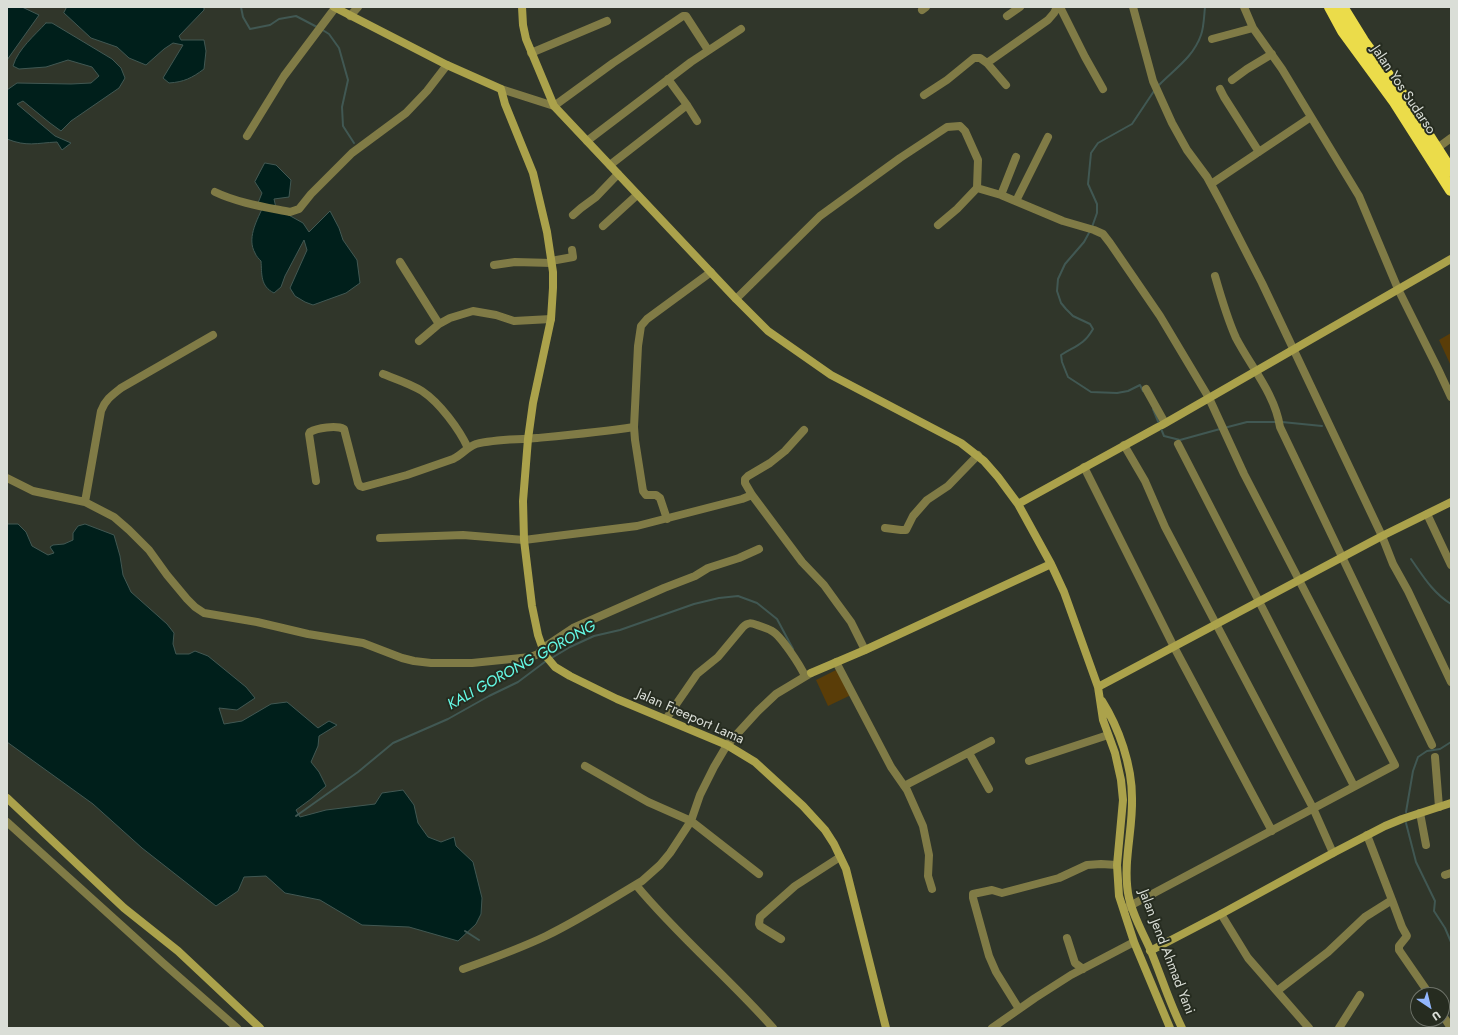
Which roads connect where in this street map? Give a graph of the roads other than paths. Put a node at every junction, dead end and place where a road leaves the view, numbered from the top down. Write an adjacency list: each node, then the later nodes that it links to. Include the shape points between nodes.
1 (335, 7): 11 (street); 34 (street, via 284,76)
2 (358, 7): 11 (street)
3 (522, 7): 19 (street, Jalan Jend Ahmad Yani)
4 (1020, 7): 12 (street)
5 (1057, 7): 21 (street, via 1048,20)
6 (1060, 7): 27 (street)
7 (1133, 7): 44 (street, via 1153,81 1182,141)
8 (1244, 7): 14 (street)
9 (1330, 7): 17 (highway, Jalan Yos Sudarso, via 1339,24)
10 (1342, 7): 17 (highway, Jalan Yos Sudarso)
11 (350, 16): 22 (street)
12 (1007, 16)
13 (607, 21): 19 (street)
14 (1253, 28): 16 (street); 20 (street)
15 (741, 29): 18 (street)
16 (1212, 39)
17 (1359, 44): 38 (highway, Jalan Yos Sudarso, via 1401,93); 46 (highway, Jalan Yos Sudarso)
18 (708, 50): 23 (street); 31 (street, via 686,16 680,16)
19 (531, 53): 31 (street, Jalan Jend Ahmad Yani)
20 (1272, 54): 24 (street); 32 (street)
21 (987, 63): 25 (street); 29 (street, via 980,58 974,58 948,80)
22 (447, 65): 26 (street); 47 (street, via 415,104 352,153 299,209 283,211 225,197)
23 (668, 79): 30 (street); 37 (street)
24 (1232, 80)
25 (1006, 85)
26 (500, 89): 31 (street); 57 (street, via 533,173)
27 (1103, 89)
28 (1220, 89): 39 (street)
29 (924, 95)
30 (687, 105): 33 (street); 41 (street)
31 (554, 106): 37 (street, Jalan Jend Ahmad Yani)
32 (1311, 117): 39 (street); 61 (street, via 1364,206)
33 (697, 121)
34 (247, 136)
35 (1048, 137): 50 (street)
36 (1451, 138): 38 (street)
37 (587, 141): 41 (street, Jalan Jend Ahmad Yani)
38 (1436, 149): 42 (highway, Jalan Yos Sudarso)
39 (1259, 152): 44 (street)
40 (1016, 157): 49 (street)
41 (610, 165): 43 (street, Jalan Jend Ahmad Yani)
42 (1451, 171)
43 (618, 174): 48 (street, Jalan Jend Ahmad Yani); 51 (street)
44 (1211, 184): 67 (street, via 1262,283)
45 (977, 188): 49 (street); 52 (street); 62 (street, via 978,160 968,137 960,126 947,127 820,216)
46 (1451, 190)
47 (215, 192)
48 (637, 195): 53 (street); 59 (street, Jalan Jend Ahmad Yani)
49 (1001, 195): 50 (street)
50 (1016, 201): 72 (street, via 1063,221 1103,234 1168,328)
51 (573, 216)
52 (938, 225)
53 (603, 226)
54 (572, 250): 57 (street, via 573,257)
55 (1451, 259): 61 (street)
56 (400, 262): 64 (street)
57 (552, 262): 58 (street); 63 (street)
58 (494, 265)
59 (711, 272): 62 (street, Jalan Jend Ahmad Yani); 74 (street, via 641,326 636,367)
60 (1215, 276): 68 (street, via 1237,339)
61 (1398, 289): 67 (street); 71 (street)
62 (736, 299): 80 (street, Jalan Jend Ahmad Yani, via 768,331 831,375 936,429)
63 (551, 319): 64 (street, via 514,321 473,311); 76 (street)
64 (439, 324): 66 (street)
65 (213, 335): 85 (street, via 121,388 104,403)
66 (419, 341)
67 (1292, 349): 68 (street); 91 (street)
68 (1256, 370): 72 (street); 95 (street)
69 (383, 374): 79 (street, via 415,387 431,398 457,428)
70 (1146, 389): 73 (street)
71 (1451, 397)
72 (1209, 398): 73 (street); 98 (street, via 1244,474)
73 (1162, 425): 78 (street)
74 (634, 427): 76 (street); 89 (street, via 643,491 646,495 656,495 660,498)
75 (804, 430): 84 (street, via 785,451 745,479)
76 (528, 439): 79 (street, via 500,440); 93 (street, via 523,501)
77 (1178, 444): 99 (street)
78 (1124, 445): 81 (street); 100 (street)
79 (468, 448): 83 (street, via 453,459 407,475 360,486 344,429 339,427 314,430 309,434)
80 (978, 455): 87 (street, Jalan Jend Ahmad Yani); 90 (street, via 948,486 927,500 913,516 906,530)
81 (1084, 467): 87 (street); 101 (street)
82 (7, 478): 85 (street, via 34,491)
83 (316, 481)
84 (752, 495): 89 (street); 102 (street, via 802,562 824,585 850,622)
85 (85, 502): 103 (street, via 114,517 129,530 149,550 191,603 204,613 363,643 402,658 431,663 472,663 526,658)
86 (1451, 502): 88 (street)
87 (1018, 504): 96 (street, Jalan Jend Ahmad Yani)
88 (1427, 514): 91 (street); 97 (street)
89 (667, 519): 93 (street, via 637,526)
90 (886, 528)
91 (1382, 536): 95 (street); 106 (street, via 1393,564)
92 (380, 538): 93 (street, via 463,535)
93 (524, 540): 103 (street, via 532,606)
94 (759, 549): 103 (street, via 708,568 695,576 573,628)
95 (1343, 557): 98 (street); 113 (street)
96 (1052, 564): 102 (street); 107 (street, Jalan Jend Ahmad Yani)
97 (1451, 565)
98 (1299, 580): 99 (street); 119 (street, via 1395,765)
99 (1259, 602): 100 (street); 119 (street)
100 (1216, 624): 101 (street); 124 (street)
101 (1174, 647): 107 (street); 128 (street)
102 (865, 650): 104 (street)
103 (544, 652): 109 (street, Jalan Freeport Lama, via 555,667 570,676)
104 (836, 662): 105 (street); 118 (street, via 891,767)
105 (808, 674): 109 (street, via 776,634 751,623 743,627 718,657 697,674); 112 (street, via 776,694)
106 (1451, 682)
107 (1098, 687): 108 (street, Jalan Jend Ahmad Yani)
108 (1100, 698): 110 (street, Jalan Jend Ahmad Yani); 138 (street, Jalan Jend Ahmad Yani, via 1111,716 1124,750 1129,774 1132,798 1127,872)
109 (666, 719): 112 (street, Jalan Freeport Lama)
110 (1108, 735): 116 (street); 133 (street, Jalan Jend Ahmad Yani, via 1115,753 1123,800)
111 (991, 741): 114 (street)
112 (727, 745): 126 (street, via 700,795); 132 (street, Jalan Freeport Lama, via 755,762 803,806 825,830)
113 (1432, 745)
114 (969, 753): 118 (street); 120 (street)
115 (1435, 757): 123 (street)
116 (1029, 761)
117 (585, 766): 126 (street, via 648,802)
118 (904, 786): 136 (street, via 924,831 929,855 928,876)
119 (1354, 786): 124 (street)
120 (989, 789)
121 (7, 798): 151 (street, via 124,908 178,951)
122 (1451, 803): 123 (street)
123 (1439, 807): 125 (street)
124 (1313, 808): 128 (street); 131 (street)
125 (1420, 813): 129 (street); 130 (street)
126 (691, 821): 134 (street); 135 (street, via 670,853)
127 (7, 822): 150 (street)
128 (1272, 830): 138 (street)
129 (1367, 835): 131 (street); 137 (street)
130 (1426, 845)
131 (1333, 853): 139 (street)
132 (840, 857): 141 (street, via 795,886 760,918 760,926); 153 (street, Jalan Freeport Lama, via 850,884)
133 (1117, 865): 138 (street, Jalan Jend Ahmad Yani, via 1119,896); 149 (street, via 1087,865 1059,878 1002,893 992,890 973,894 989,956)
134 (759, 874)
135 (639, 883): 145 (street, via 545,936); 152 (street, via 663,916)
136 (932, 889)
137 (1392, 900): 146 (street, via 1407,936 1399,950); 147 (street, via 1365,917 1328,952)
138 (1128, 907): 142 (street, Jalan Jend Ahmad Yani); 143 (street, Jalan Jend Ahmad Yani)
139 (1221, 914): 143 (street); 147 (street, via 1248,958)
140 (1067, 938): 144 (street, via 1075,963)
141 (781, 939)
142 (1134, 942): 144 (street); 155 (street, Jalan Jend Ahmad Yani)
143 (1150, 951): 156 (street, Jalan Jend Ahmad Yani)
144 (1083, 968): 149 (street)
145 (463, 969)
146 (1424, 987)
147 (1277, 991): 157 (street)
148 (1360, 995): 158 (street)
149 (1019, 1009): 154 (street)
150 (237, 1028)
151 (260, 1028)
152 (773, 1028)
153 (886, 1028)
154 (992, 1028)
155 (1170, 1028)
156 (1182, 1028)
157 (1309, 1028)
158 (1339, 1028)

